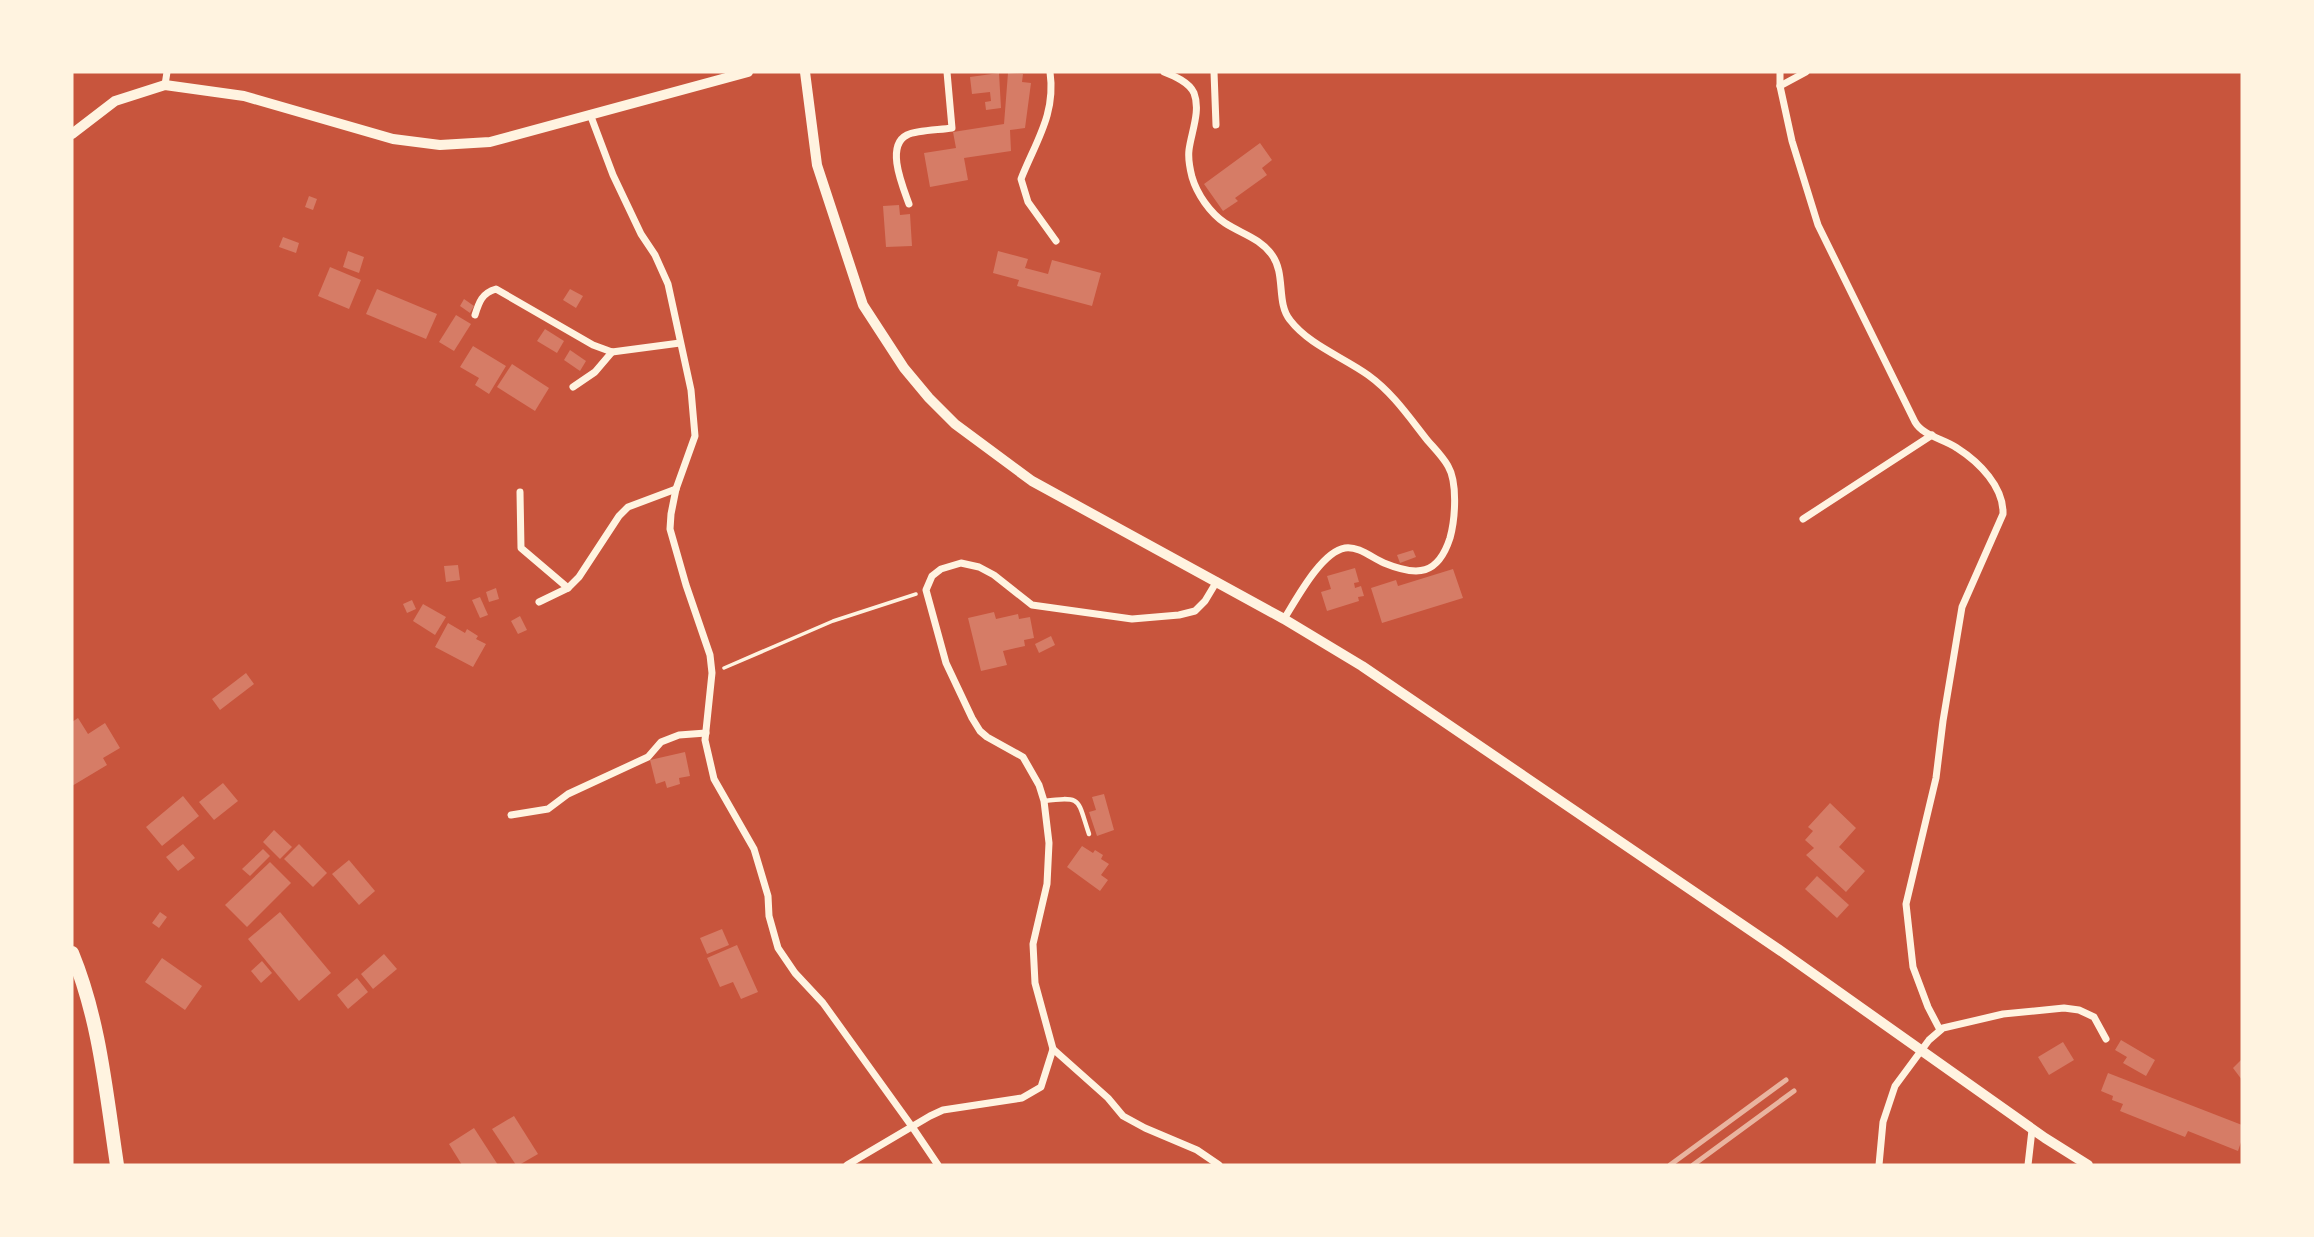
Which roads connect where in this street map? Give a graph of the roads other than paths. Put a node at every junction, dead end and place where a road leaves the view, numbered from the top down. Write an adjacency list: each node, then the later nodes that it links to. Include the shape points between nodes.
1 (167, 72): 10 (street)
2 (748, 72): 12 (street)
3 (805, 72): 25 (street, via 817,165 863,304 904,368 955,424 1032,481)
4 (947, 72): 15 (street, via 952,128 906,135 898,145 896,164)
5 (1050, 72): 16 (street, via 1050,107 1021,179 1028,202)
6 (1164, 72): 28 (street, via 1194,93 1189,152 1196,191 1223,222 1260,241 1274,257 1288,318 1301,332 1387,390 1449,468 1455,518 1437,565 1427,570 1402,569 1345,548 1329,555)
7 (1214, 72): 13 (street)
8 (1780, 72): 11 (street)
9 (1806, 72): 11 (street)
10 (165, 85): 12 (street, via 244,96 393,139 440,145 491,142); 14 (street, via 114,101)
11 (1780, 86): 21 (street, via 1818,225 1915,422)
12 (590, 114): 18 (street, via 613,175 668,284)
13 (1216, 125)
14 (72, 134)
15 (909, 204)
16 (1056, 241)
17 (475, 315): 19 (street, via 479,301 496,289)
18 (680, 343): 19 (street); 22 (street, via 695,436)
19 (612, 352): 20 (street, via 596,372)
20 (573, 387)
21 (1931, 435): 24 (street); 34 (street, via 1980,466 2003,501 2003,514 1962,607 1936,778 1906,904 1913,967)
22 (676, 489): 26 (street, via 628,507); 29 (street, via 670,528 710,655)
23 (520, 492): 26 (street, via 521,548)
24 (1803, 519)
25 (1217, 582): 28 (street); 30 (street, via 1195,611 1132,619 1032,605 994,575 961,563 932,576 926,590 946,663 972,718 987,737 1023,757)
26 (568, 588): 27 (street)
27 (538, 602)
28 (1284, 619): 37 (street, via 1362,666 1778,949)
29 (706, 733): 31 (street, via 661,742 648,757 568,794 548,809); 38 (street, via 715,779 754,849 778,948)
30 (1044, 801): 32 (lane, via 1073,799); 36 (street, via 1047,884 1033,944 1035,983)
31 (511, 815)
32 (1088, 834)
33 (72, 953): 40 (main road, via 100,1050)
34 (1940, 1030): 35 (street, via 2003,1014 2063,1008 2094,1017); 37 (street)
35 (2106, 1039)
36 (1053, 1049): 38 (street, via 1041,1087 1022,1098 943,1111); 43 (street, via 1124,1116)
37 (1921, 1052): 39 (street); 44 (street, via 1905,1070 1887,1106)
38 (913, 1128): 41 (street); 42 (street)
39 (2032, 1130): 45 (street); 46 (street)
40 (117, 1165)
41 (848, 1165)
42 (938, 1165)
43 (1219, 1165)
44 (1879, 1165)
45 (2028, 1165)
46 (2088, 1165)

